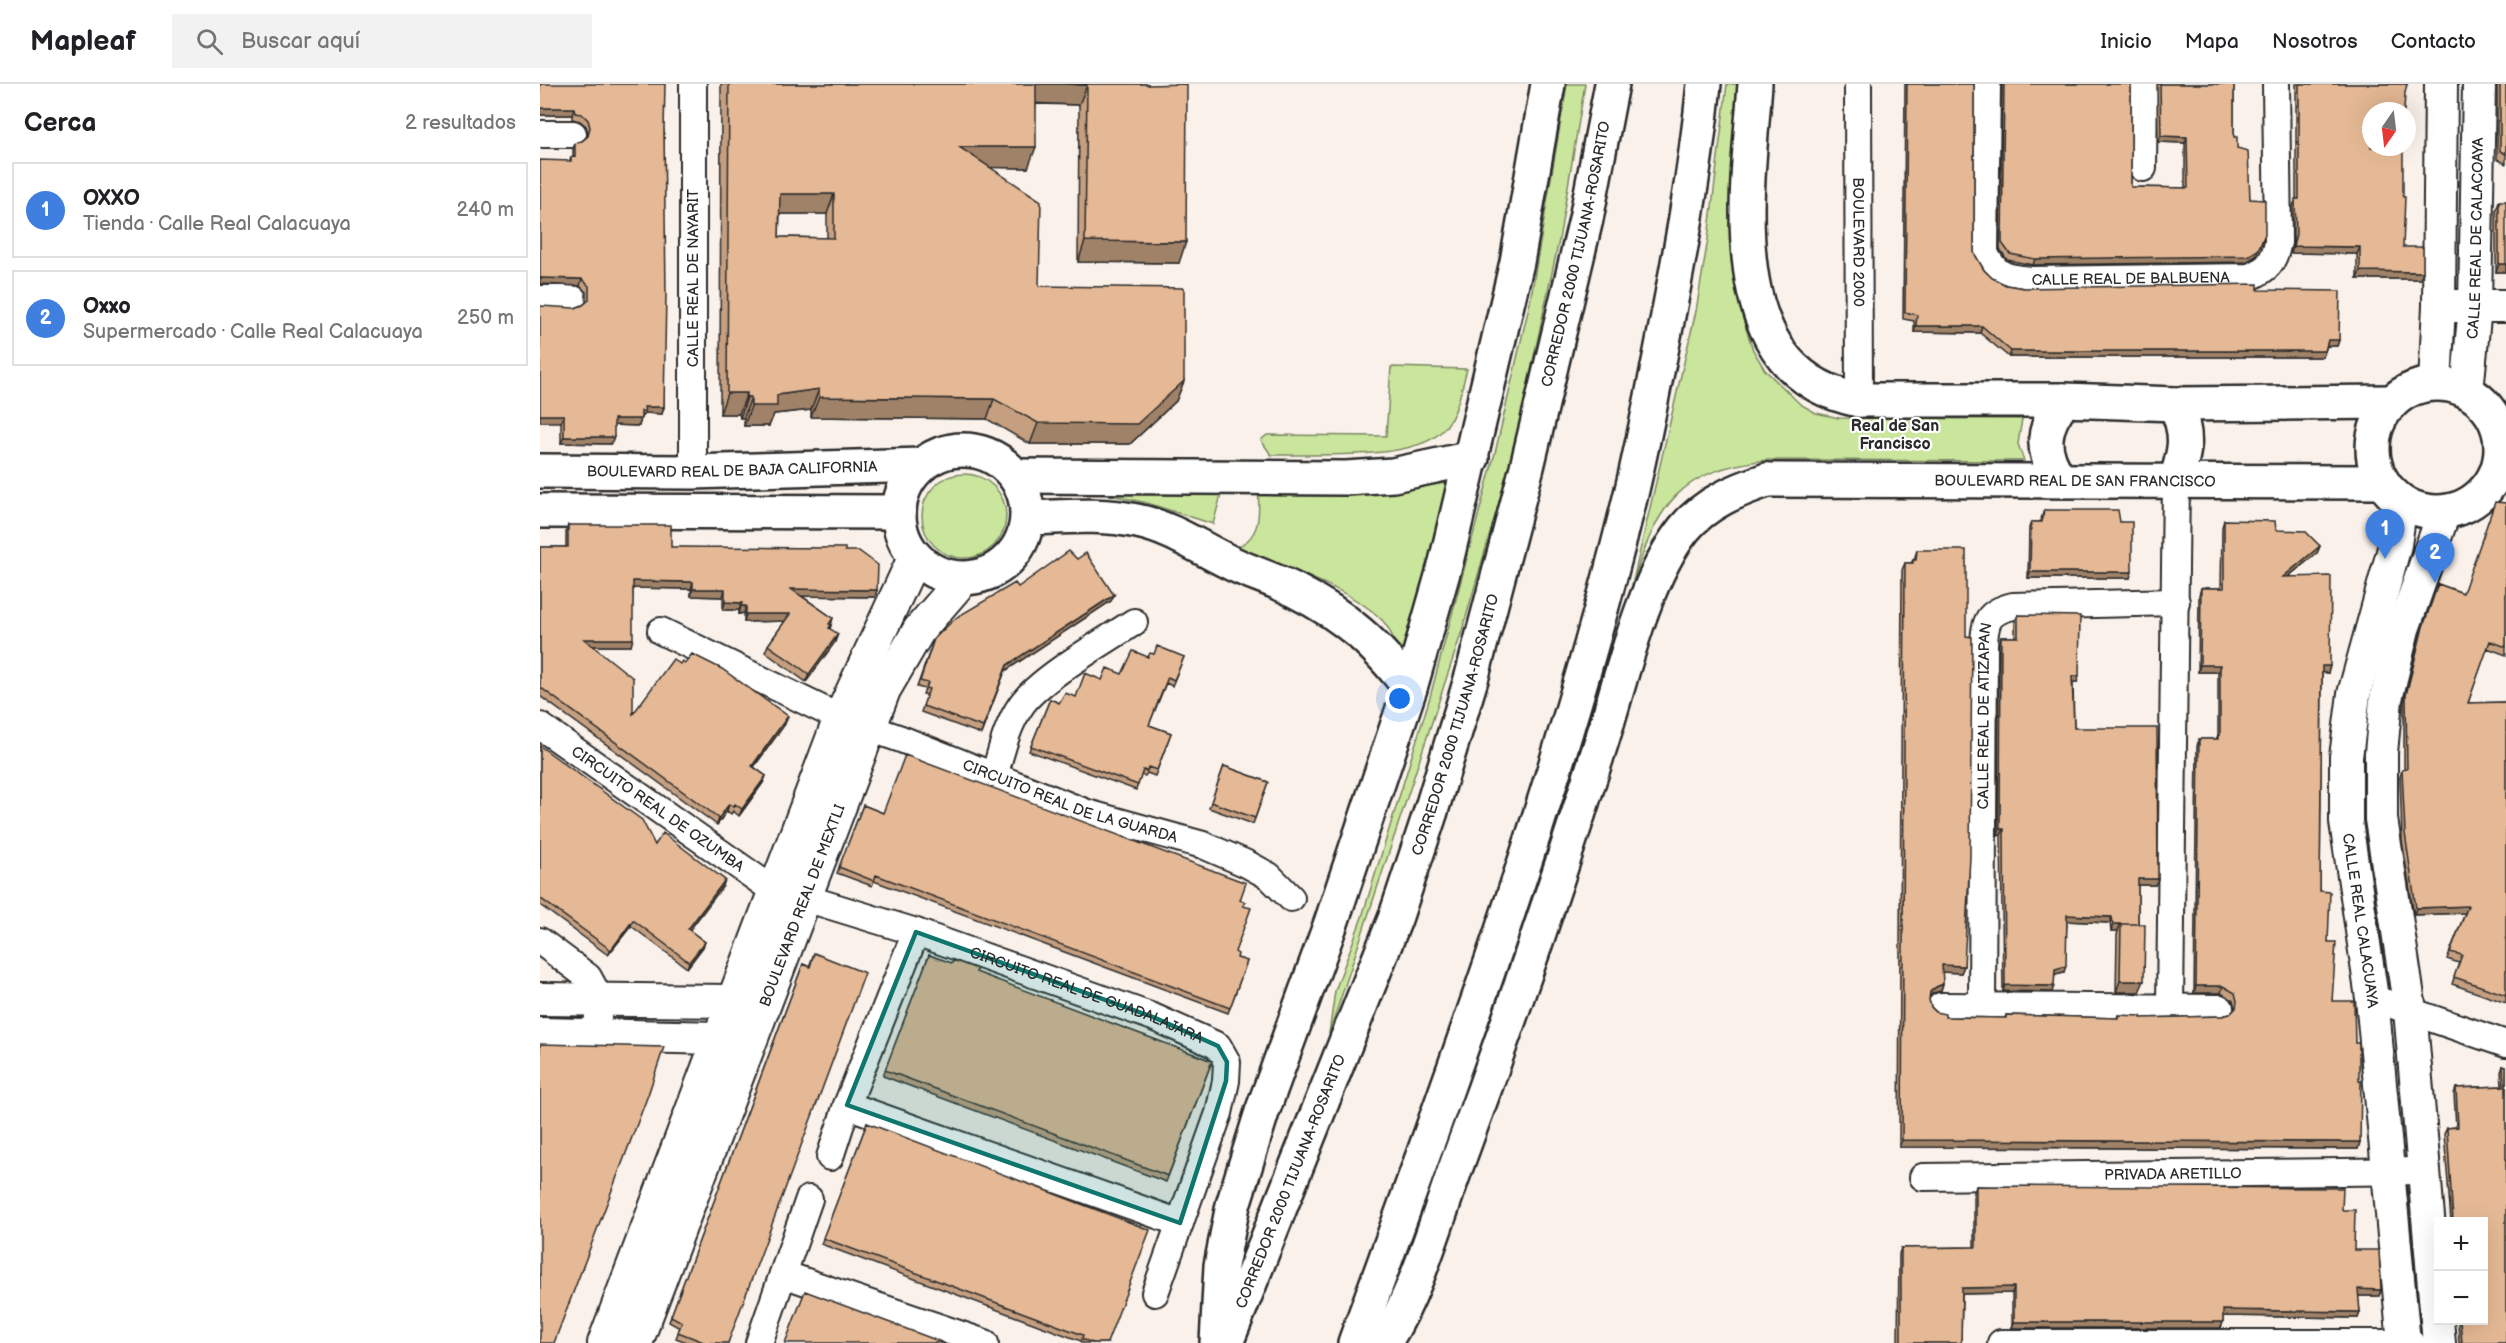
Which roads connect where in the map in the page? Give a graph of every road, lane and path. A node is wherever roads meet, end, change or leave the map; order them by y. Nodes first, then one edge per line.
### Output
1 (693, 84) edge
2 (1548, 84) edge
3 (1612, 84) edge
4 (1704, 84) edge
5 (1755, 84) edge
6 (1858, 84) edge
7 (1987, 84) edge
8 (2144, 84) edge
9 (2276, 84) edge
10 (2441, 84) edge
11 (2479, 84) edge
12 (540, 134) edge
13 (573, 134) dead end
14 (2143, 168) dead end
15 (540, 299) edge
16 (573, 299) dead end
17 (2439, 306) junction
18 (2475, 306) junction
19 (2506, 306) edge
20 (2435, 384) junction
21 (1859, 400) junction
22 (2064, 400) junction
23 (2392, 402) junction
24 (2175, 404) junction
25 (2488, 407) edge
26 (1472, 458) junction
27 (922, 465) junction
28 (540, 471) edge
29 (693, 472) junction
30 (1016, 476) junction
31 (2060, 480) junction
32 (2176, 480) junction
33 (2499, 485) edge
34 (2391, 492) junction
35 (540, 511) edge
36 (899, 512) junction
37 (2444, 512) junction
38 (1028, 518) junction
39 (915, 556) junction
40 (964, 578) junction
41 (2176, 602) junction
42 (1134, 622) dead end
43 (661, 631) dead end
44 (1410, 688) junction
45 (840, 718) junction
46 (540, 726) edge
47 (869, 728) junction
48 (994, 777) junction
49 (790, 895) junction
50 (1292, 898) dead end
51 (916, 932) junction
52 (540, 941) edge
53 (2372, 998) junction
54 (540, 999) edge
55 (600, 999) junction
56 (1941, 1006) dead end
57 (1982, 1006) junction
58 (746, 1007) junction
59 (2170, 1007) junction
60 (2220, 1008) dead end
61 (2410, 1010) junction
62 (540, 1034) edge
63 (596, 1034) junction
64 (733, 1044) junction
65 (2506, 1044) edge
66 (847, 1105) junction
67 (830, 1157) dead end
68 (2424, 1171) junction
69 (2389, 1172) junction
70 (1923, 1177) dead end
71 (809, 1198) dead end
72 (1180, 1223) junction
73 (656, 1245) junction
74 (783, 1274) junction
75 (1155, 1293) dead end
76 (2248, 1342) edge
77 (604, 1343) edge
78 (636, 1343) edge
79 (759, 1343) edge
80 (985, 1343) edge
81 (1217, 1343) edge
82 (1226, 1343) edge
83 (1355, 1343) edge
84 (1384, 1343) edge
85 (2001, 1343) edge
86 (2404, 1343) edge
87 (2411, 1343) edge
88 (2439, 1343) edge

1 - 29 street, CALLE REAL DE NAYARIT
2 - 26 main road
3 - 82 main road, CORREDOR 2000 TIJUANA-ROSARITO
4 - 83 main road
5 - 21 main road
6 - 21 street, BOULEVARD 2000
7 - 9 street, CALLE REAL DE BALBUENA
8 - 14 street
10 - 17 street
11 - 18 street, CALLE REAL DE CALACOAYA
12 - 13 street
15 - 16 street
17 - 18 street
17 - 20 street
18 - 19 street
18 - 25 street, CALLE REAL DE CALACOAYA
20 - 23 main road
20 - 25 main road
21 - 22 main road
22 - 24 main road
22 - 31 main road
23 - 24 main road
23 - 34 main road
24 - 32 main road
25 - 33 main road
26 - 30 main road
26 - 44 main road
27 - 29 main road, BOULEVARD REAL DE BAJA CALIFORNIA
27 - 30 main road
27 - 36 main road
28 - 29 main road, BOULEVARD REAL DE BAJA CALIFORNIA
30 - 38 main road
31 - 32 main road, BOULEVARD REAL DE SAN FRANCISCO
31 - 84 main road, BOULEVARD REAL DE SAN FRANCISCO
32 - 34 main road, BOULEVARD REAL DE SAN FRANCISCO
32 - 41 street
33 - 37 main road
34 - 37 main road
34 - 53 street, CALLE REAL CALACUAYA
35 - 36 main road
36 - 39 main road
37 - 61 street
38 - 40 main road
38 - 44 main road
39 - 40 main road
39 - 45 street, BOULEVARD REAL DE MEXTLI
40 - 47 street, BOULEVARD REAL DE MEXTLI
41 - 57 street, CALLE REAL DE ATIZAPAN
41 - 59 street
42 - 48 street
43 - 45 street, CIRCUITO REAL DE LA GUARDA
44 - 81 main road
45 - 47 street, CIRCUITO REAL DE LA GUARDA
45 - 49 street, BOULEVARD REAL DE MEXTLI
46 - 49 street, CIRCUITO REAL DE OZUMBA
47 - 48 street, CIRCUITO REAL DE LA GUARDA
47 - 49 street, BOULEVARD REAL DE MEXTLI
48 - 50 street, CIRCUITO REAL DE LA GUARDA
49 - 51 street, CIRCUITO REAL DE GUADALAJARA
49 - 58 street, BOULEVARD REAL DE MEXTLI
51 - 66 street
51 - 72 street, CIRCUITO REAL DE GUADALAJARA
52 - 55 street
53 - 61 street
53 - 69 street, CALLE REAL CALACUAYA
54 - 55 street
55 - 58 street
55 - 63 street
56 - 57 street
57 - 59 street
58 - 64 street, BOULEVARD REAL DE MEXTLI
59 - 60 street
61 - 65 street
61 - 68 street
62 - 63 street
63 - 64 street
64 - 73 street, BOULEVARD REAL DE MEXTLI
66 - 67 street
66 - 72 street
68 - 69 street, PRIVADA ARETILLO
68 - 88 street
69 - 70 street, PRIVADA ARETILLO
69 - 86 street, CALLE REAL CALACUAYA
71 - 74 street
72 - 75 street, CIRCUITO REAL DE GUADALAJARA
73 - 77 street, BOULEVARD REAL DE MEXTLI
73 - 78 street, BOULEVARD REAL DE MEXTLI
74 - 79 street
74 - 80 street
76 - 85 street
76 - 86 street
86 - 87 street

